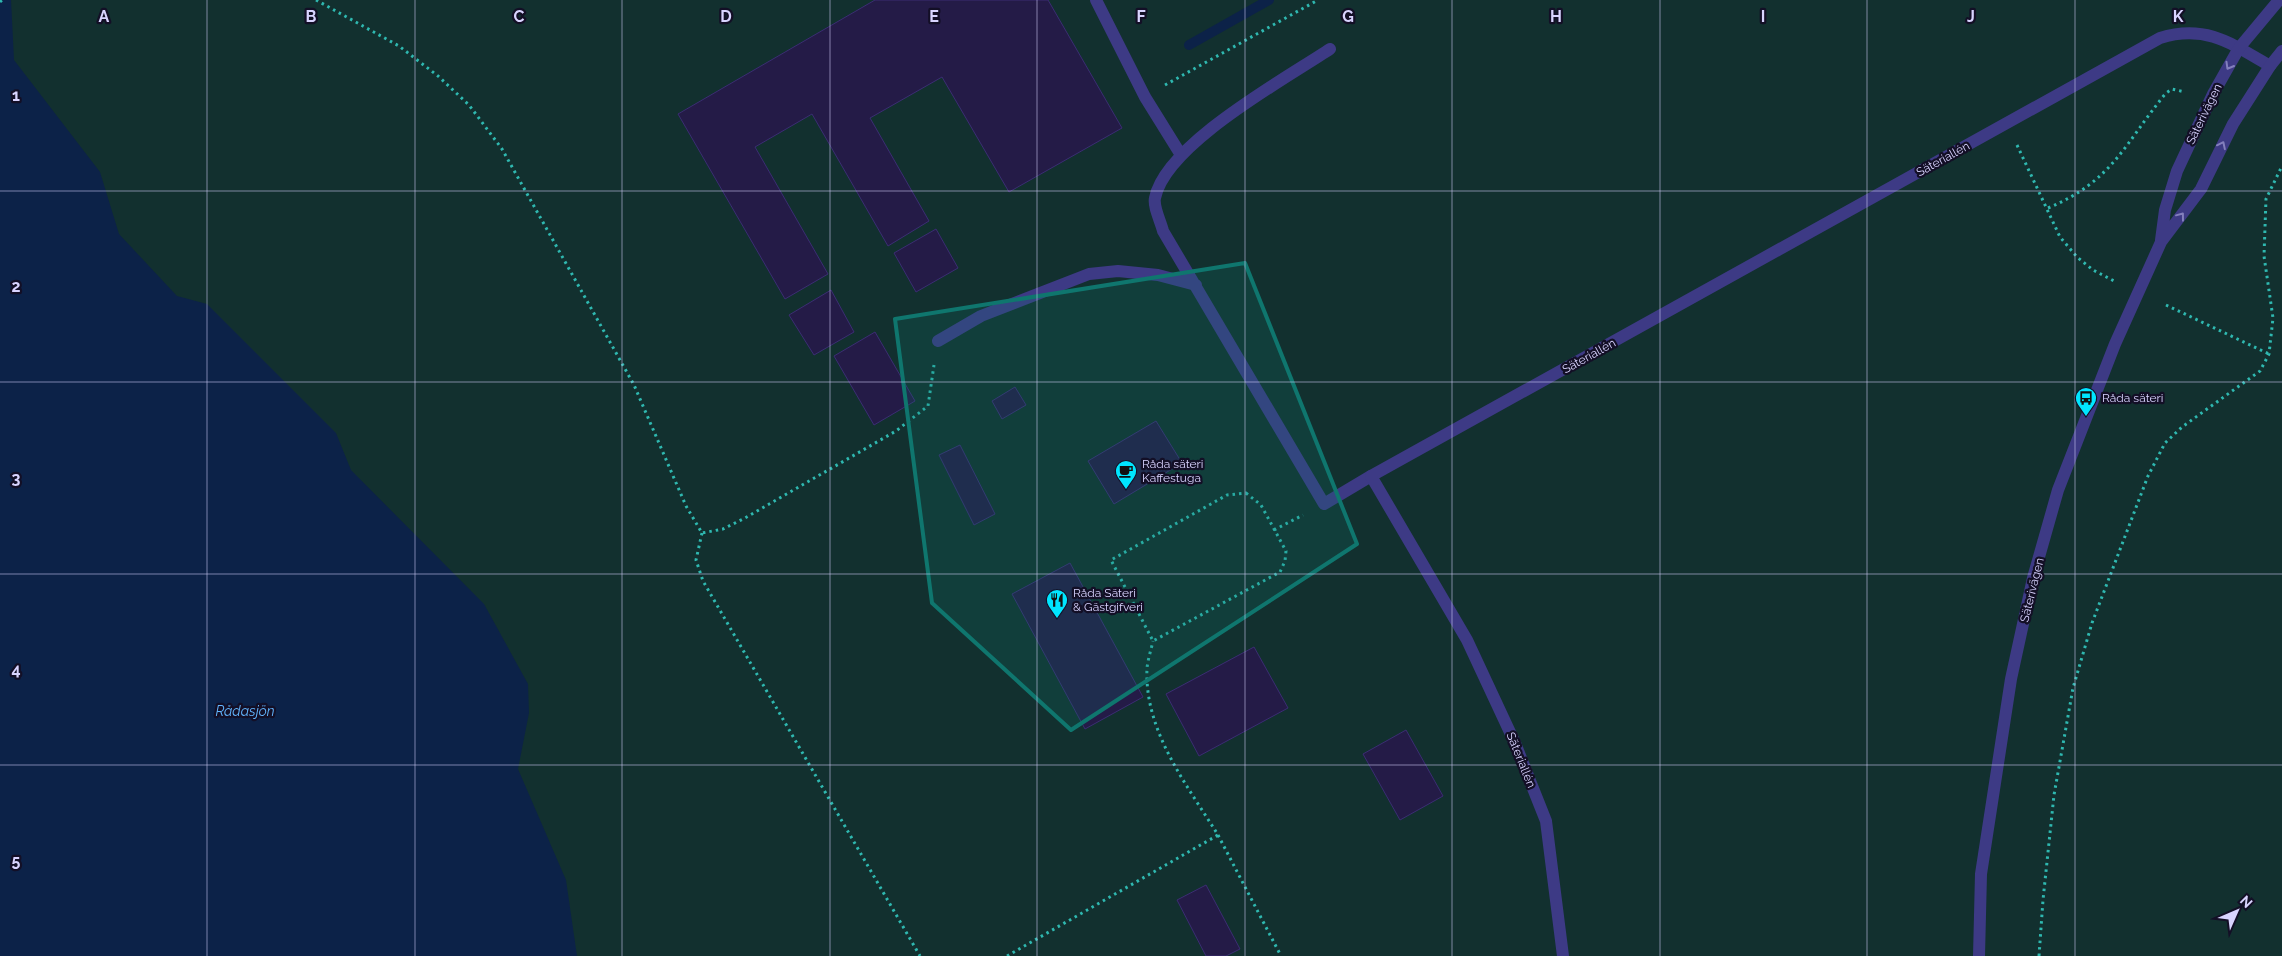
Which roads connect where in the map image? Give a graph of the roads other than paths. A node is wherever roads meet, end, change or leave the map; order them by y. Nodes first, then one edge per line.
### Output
1 (1096, 0) edge
2 (2279, 0) edge
3 (2239, 48) junction
4 (1330, 49) dead end
5 (2282, 51) edge
6 (2270, 66) junction
7 (1181, 155) junction
8 (2161, 242) junction
9 (1196, 285) junction
10 (938, 342) road end
11 (1371, 476) junction
12 (1562, 956) edge
13 (1979, 956) edge

1 - 7 street
2 - 3 street, Säterivägen
3 - 6 street, Säteriallén
3 -> 8 street, Säterivägen
3 - 11 street, Säteriallén
4 - 7 street
5 - 6 street, Säterivägen
8 -> 6 street, Säterivägen
7 - 9 street
8 - 13 street, Säterivägen
9 - 10 street
9 - 11 street
11 - 12 street, Säteriallén

